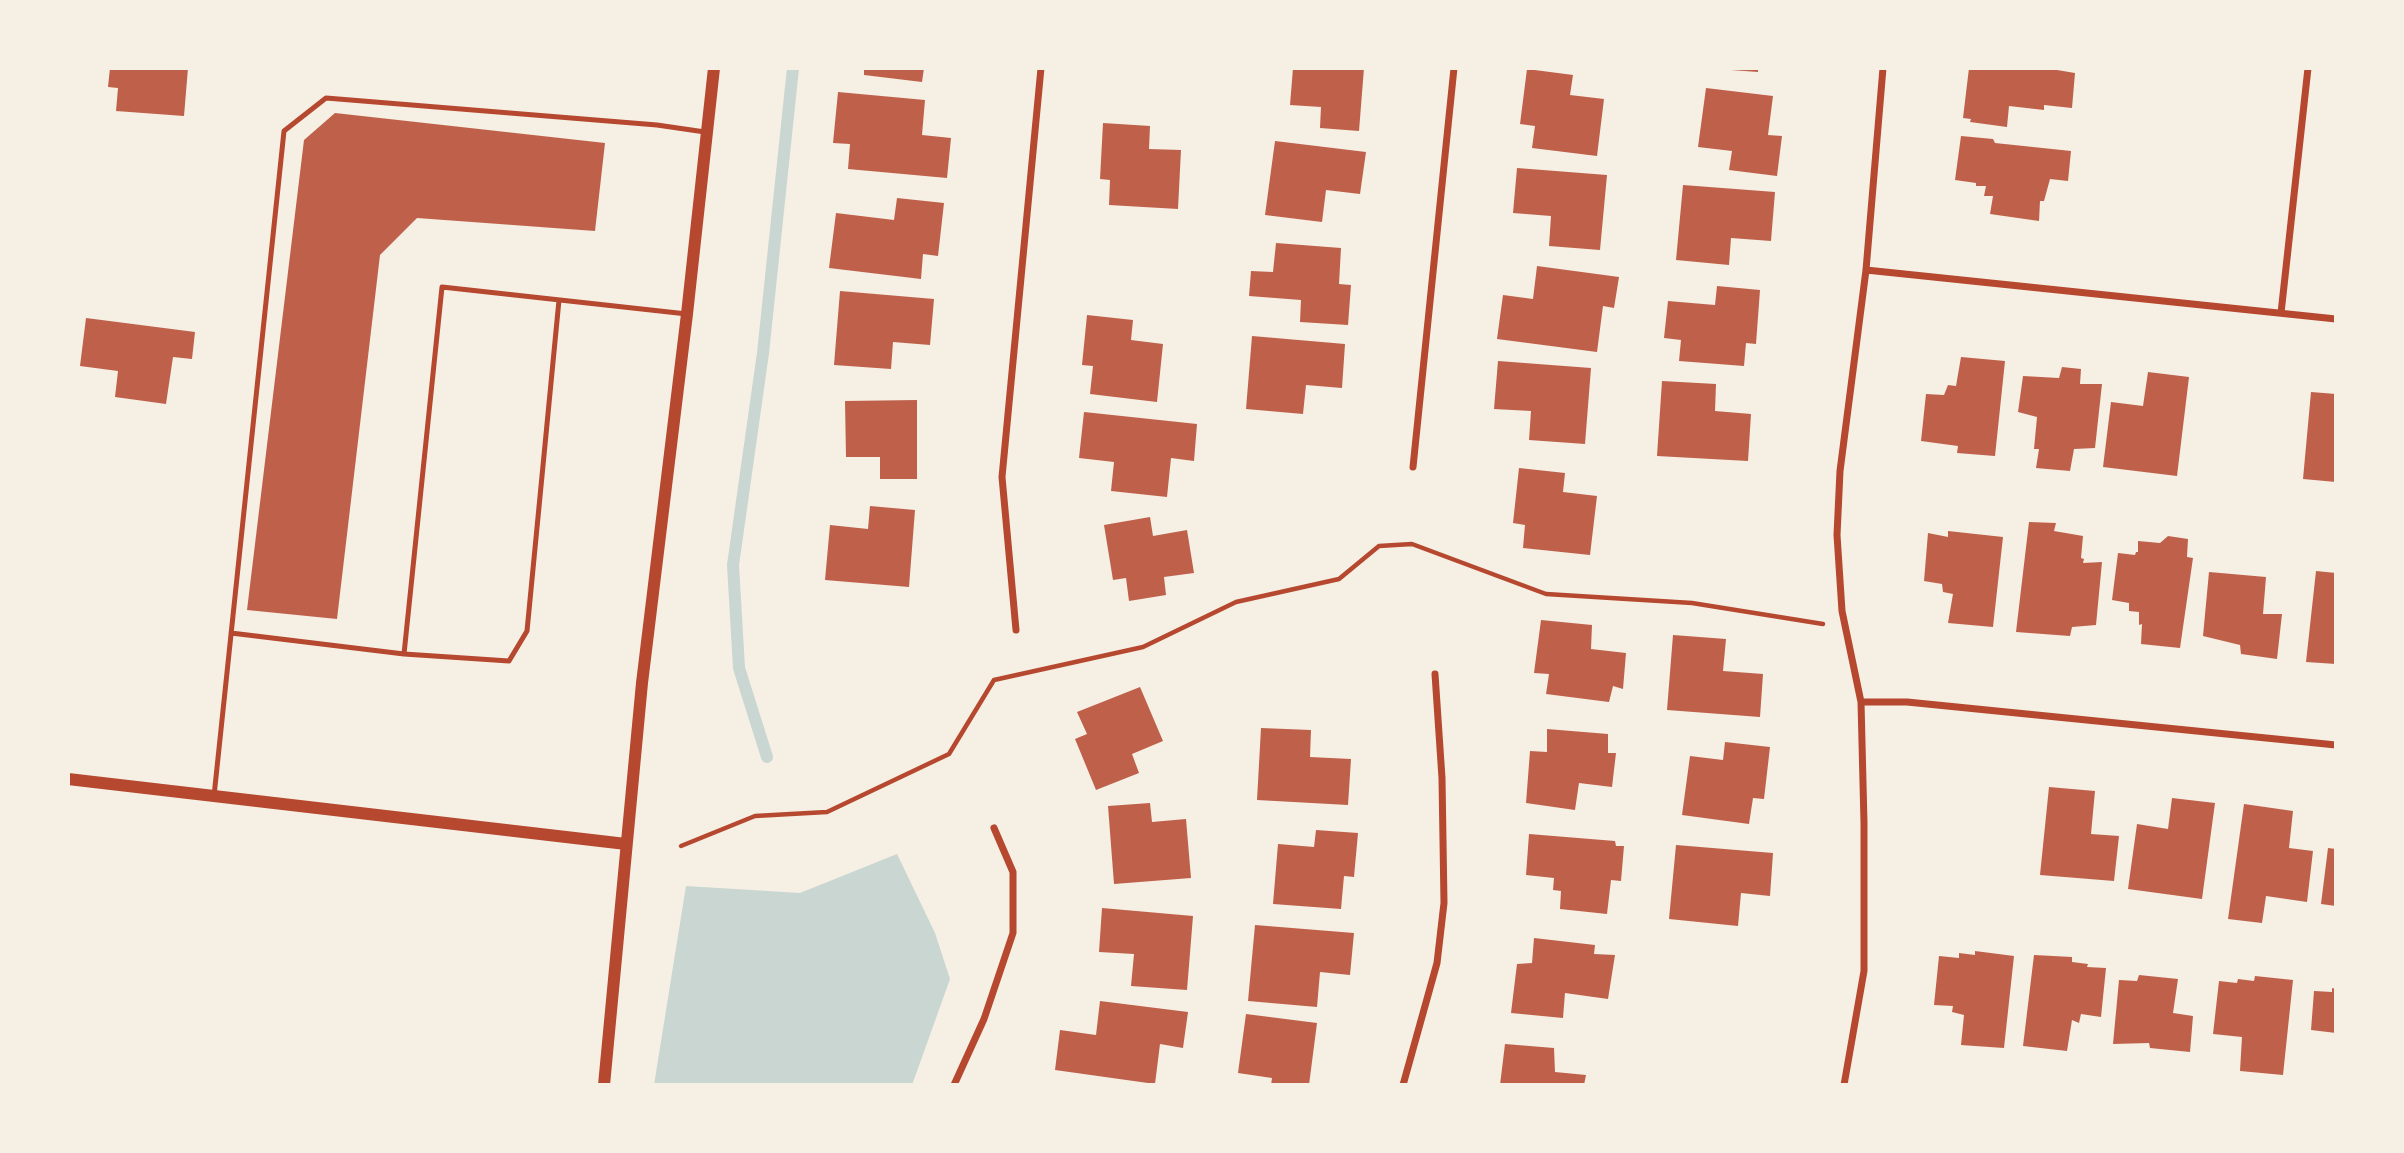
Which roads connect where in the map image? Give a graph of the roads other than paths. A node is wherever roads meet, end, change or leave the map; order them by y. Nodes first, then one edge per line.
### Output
1 (714, 68) edge
2 (1041, 68) edge
3 (1454, 68) edge
4 (1883, 68) edge
5 (2308, 68) edge
6 (707, 133) junction
7 (1866, 270) junction
8 (559, 300) junction
9 (2281, 313) junction
10 (687, 314) junction
11 (2336, 319) edge
12 (1413, 467) dead end
13 (1016, 629) dead end
14 (231, 633) junction
15 (404, 654) junction
16 (1435, 674) dead end
17 (1861, 702) junction
18 (2336, 745) edge
19 (68, 779) edge
20 (214, 796) junction
21 (994, 828) dead end
22 (626, 844) junction
23 (604, 1085) edge
24 (954, 1085) edge
25 (1403, 1085) edge
26 (1844, 1085) edge

1 - 6 street
2 - 13 street
3 - 12 street
4 - 7 street
5 - 9 street
6 - 10 street
6 - 14 lane
7 - 9 street
7 - 17 street
8 - 10 lane
8 - 15 lane
8 - 15 lane
9 - 11 street
10 - 22 street
14 - 15 lane
14 - 20 lane
16 - 25 street
17 - 18 street
17 - 26 street
19 - 20 street
20 - 22 street
21 - 24 street
22 - 23 street

